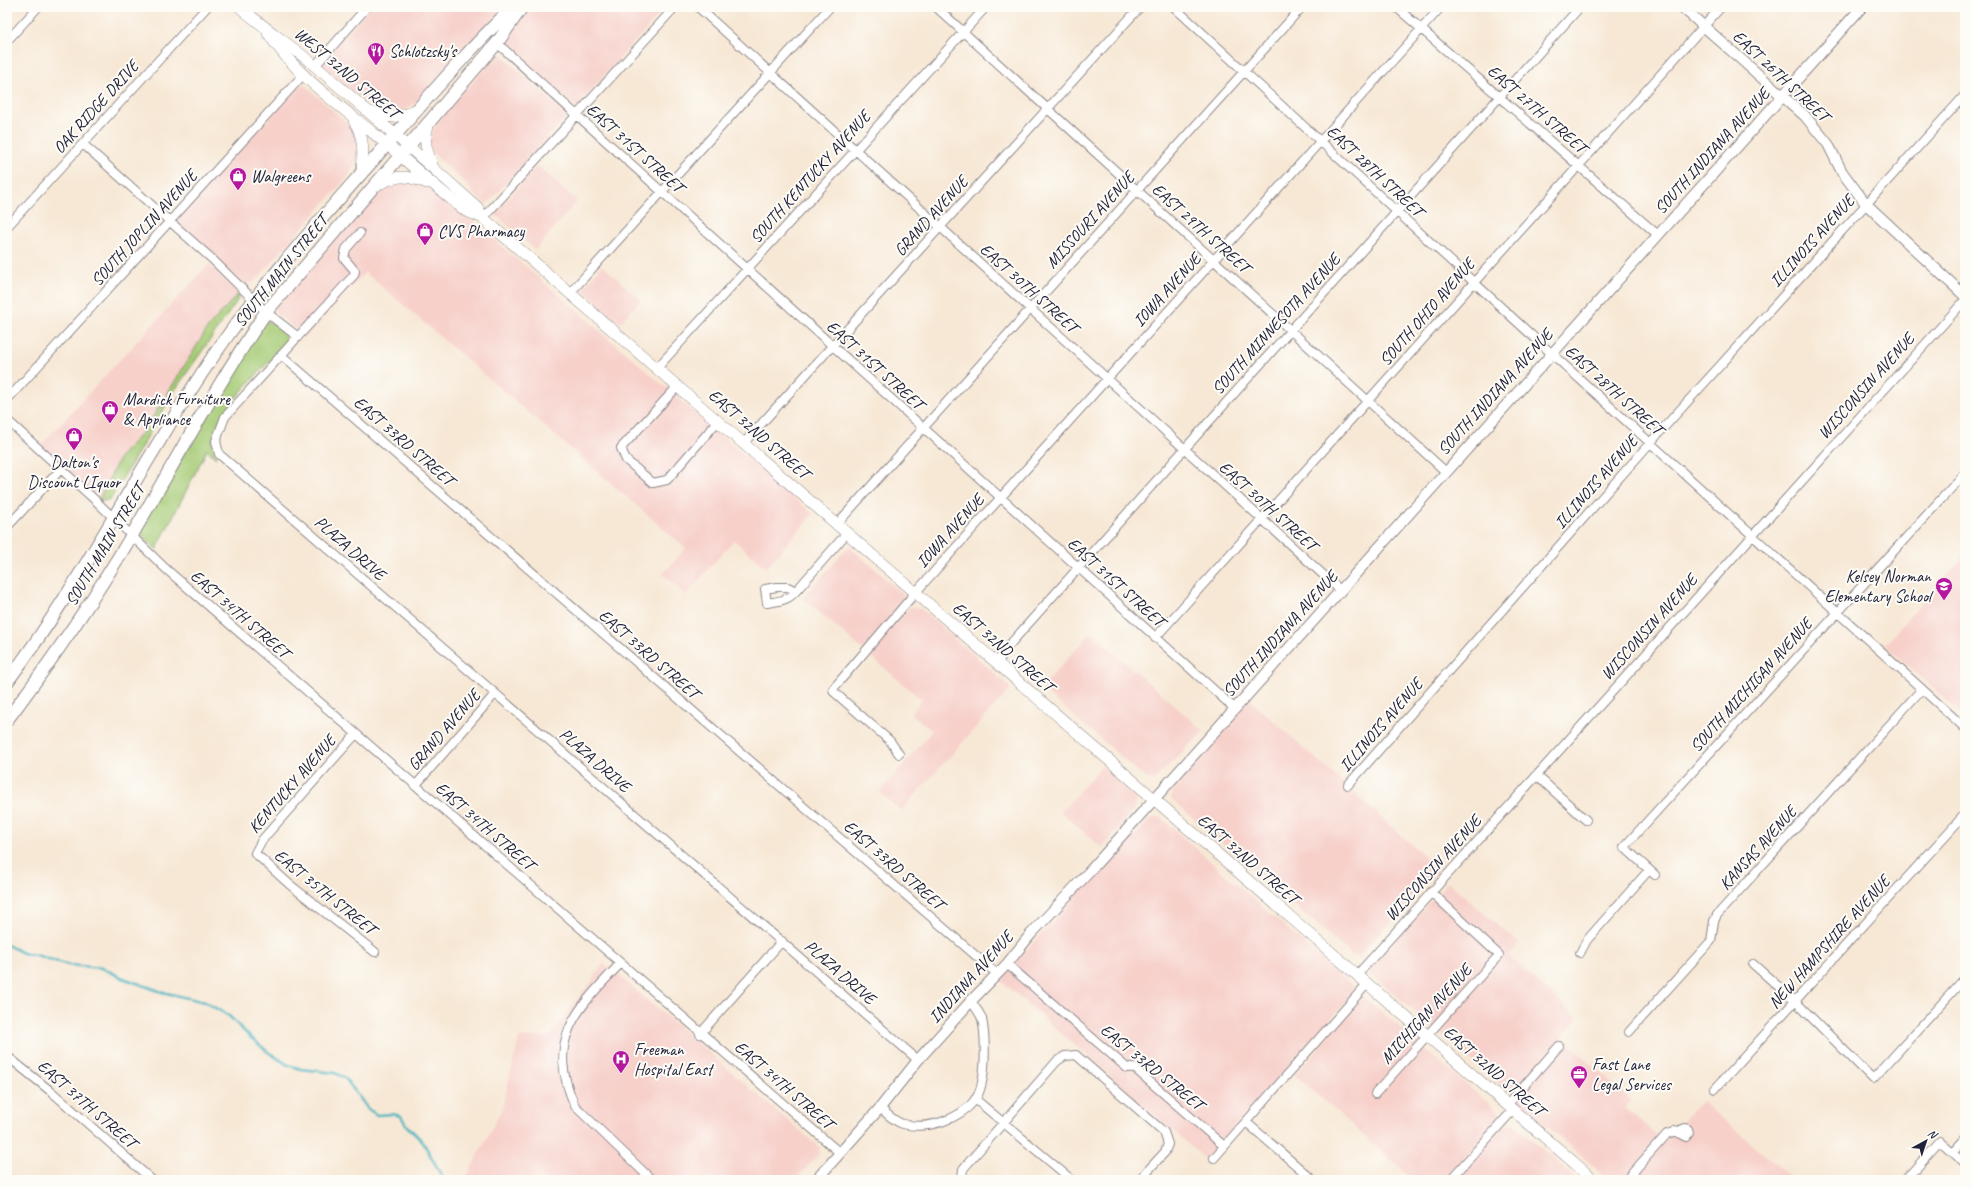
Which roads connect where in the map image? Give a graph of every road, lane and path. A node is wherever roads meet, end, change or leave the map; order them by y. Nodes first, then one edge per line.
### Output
1 (38, 7) edge
2 (207, 7) edge
3 (240, 7) edge
4 (367, 7) edge
5 (513, 7) edge
6 (522, 7) edge
7 (675, 7) edge
8 (698, 7) edge
9 (830, 7) edge
10 (936, 7) edge
11 (986, 7) edge
12 (1140, 7) edge
13 (1174, 7) edge
14 (1302, 7) edge
15 (1396, 7) edge
16 (1441, 7) edge
17 (1580, 7) edge
18 (1682, 7) edge
19 (1721, 7) edge
20 (1862, 7) edge
21 (1704, 26) junction
22 (1421, 29) junction
23 (266, 30) junction
24 (964, 32) junction
25 (7, 41) edge
26 (496, 43) junction
27 (315, 66) junction
28 (1244, 71) junction
29 (770, 73) junction
30 (303, 75) junction
31 (1965, 95) edge
32 (1500, 96) junction
33 (1783, 96) junction
34 (418, 109) junction
35 (1048, 109) junction
36 (366, 111) junction
37 (347, 112) junction
38 (576, 115) junction
39 (430, 120) junction
40 (395, 135) junction
41 (1320, 141) junction
42 (82, 144) junction
43 (387, 145) junction
44 (408, 146) junction
45 (854, 150) junction
46 (400, 156) junction
47 (1578, 165) junction
48 (433, 168) junction
49 (362, 173) junction
50 (435, 185) junction
51 (371, 190) junction
52 (1137, 190) junction
53 (661, 192) junction
54 (1866, 204) junction
55 (1397, 211) junction
56 (483, 218) junction
57 (170, 222) junction
58 (7, 227) edge
59 (940, 228) junction
60 (360, 233) dead end
61 (1658, 235) junction
62 (1214, 260) junction
63 (747, 270) junction
64 (1473, 282) junction
65 (570, 292) junction
66 (1965, 296) edge
67 (254, 300) junction
68 (1965, 300) edge
69 (1030, 309) junction
70 (266, 312) junction
71 (1291, 331) junction
72 (298, 337) junction
73 (833, 347) junction
74 (1551, 353) junction
75 (281, 355) junction
76 (657, 368) junction
77 (1107, 379) junction
78 (678, 386) junction
79 (7, 400) edge
80 (1368, 402) junction
81 (7, 420) edge
82 (718, 421) junction
83 (923, 428) junction
84 (1650, 443) junction
85 (743, 444) junction
86 (1184, 449) junction
87 (61, 469) junction
88 (1446, 472) junction
89 (1965, 473) edge
90 (1000, 498) junction
91 (113, 518) junction
92 (1262, 520) junction
93 (837, 524) junction
94 (7, 528) edge
95 (847, 534) junction
96 (1752, 535) junction
97 (132, 536) junction
98 (1078, 568) junction
99 (1340, 590) junction
100 (796, 591) dead end
101 (915, 593) junction
102 (1838, 613) junction
103 (1155, 638) junction
104 (998, 664) junction
105 (7, 682) edge
106 (1922, 689) junction
107 (495, 694) junction
108 (1234, 708) junction
109 (7, 720) edge
110 (1965, 728) edge
111 (356, 734) junction
112 (899, 754) dead end
113 (1536, 775) junction
114 (1348, 785) dead end
115 (415, 786) junction
116 (1154, 800) junction
117 (1965, 814) edge
118 (1586, 820) dead end
119 (256, 855) joint
120 (1432, 892) junction
121 (782, 941) junction
122 (375, 952) dead end
123 (1580, 953) dead end
124 (620, 964) junction
125 (1007, 964) junction
126 (1753, 964) dead end
127 (997, 974) junction
128 (1357, 975) junction
129 (1965, 978) edge
130 (1367, 984) junction
131 (971, 1001) junction
132 (1796, 1002) junction
133 (1629, 1032) dead end
134 (700, 1034) junction
135 (1427, 1036) junction
136 (1559, 1046) dead end
137 (7, 1056) edge
138 (918, 1060) junction
139 (1715, 1089) dead end
140 (1375, 1094) dead end
141 (975, 1100) junction
142 (1511, 1107) junction
143 (880, 1108) junction
144 (1003, 1122) junction
145 (1246, 1122) junction
146 (1674, 1131) dead end
147 (1965, 1139) edge
148 (1224, 1146) junction
149 (1953, 1152) junction
150 (840, 1153) junction
151 (1214, 1158) dead end
152 (1965, 1163) edge
153 (149, 1178) edge
154 (652, 1180) edge
155 (816, 1180) edge
156 (965, 1180) edge
157 (1072, 1180) edge
158 (1139, 1180) edge
159 (1312, 1180) edge
160 (1450, 1180) edge
161 (1594, 1180) edge
162 (1626, 1180) edge
163 (1905, 1180) edge

1 - 25 street
2 - 42 street, OAK RIDGE DRIVE
3 - 23 main road, WEST 32ND STREET
4 - 27 street
5 - 34 main road, SOUTH MAIN STREET
6 - 26 main road, SOUTH MAIN STREET
7 - 38 street
8 - 29 street, EAST 30TH STREET
9 - 29 street
10 - 24 street, EAST 29TH STREET
11 - 24 street, SOUTH KENTUCKY AVENUE
12 - 35 street, GRAND AVENUE
13 - 28 street, EAST 28TH STREET
14 - 28 street, MISSOURI AVENUE
15 - 22 street, EAST 27TH STREET
16 - 22 street, IOWA AVENUE
17 - 32 street, SOUTH MINNESOTA AVENUE
18 - 21 street, EAST 26TH STREET
19 - 21 street, SOUTH OHIO AVENUE
20 - 33 street, SOUTH INDIANA AVENUE
21 - 33 street, EAST 26TH STREET
21 - 47 street, SOUTH OHIO AVENUE
22 - 32 street, EAST 27TH STREET
22 - 41 street, IOWA AVENUE
23 - 27 main road, WEST 32ND STREET
23 - 30 main road
24 - 35 street, EAST 29TH STREET
24 - 45 street, SOUTH KENTUCKY AVENUE
26 - 38 street, EAST 31ST STREET
26 - 39 main road, SOUTH MAIN STREET
27 - 36 main road, WEST 32ND STREET
28 - 41 street, EAST 28TH STREET
28 - 52 street, MISSOURI AVENUE
29 - 45 street, EAST 30TH STREET
29 - 53 street
30 - 37 main road
30 - 57 street, SOUTH JOPLIN AVENUE
31 - 54 street, ILLINOIS AVENUE
32 - 47 street, EAST 27TH STREET
32 - 55 street, SOUTH MINNESOTA AVENUE
33 - 54 street, EAST 26TH STREET
33 - 61 street, SOUTH INDIANA AVENUE
34 - 36 main road
34 - 40 main road, SOUTH MAIN STREET
35 - 52 street, EAST 29TH STREET
35 - 59 street, GRAND AVENUE
36 - 40 main road, WEST 32ND STREET
37 - 43 main road
37 - 49 main road
38 - 53 street, EAST 31ST STREET
38 - 56 street
39 - 44 main road, SOUTH MAIN STREET
39 - 48 main road
40 - 43 main road, SOUTH MAIN STREET
40 - 44 main road, EAST 32ND STREET
41 - 55 street, EAST 28TH STREET
41 - 62 street, IOWA AVENUE
42 - 57 street
42 - 58 street, OAK RIDGE DRIVE
43 - 46 main road
43 - 49 main road, SOUTH MAIN STREET
44 - 46 main road, SOUTH MAIN STREET
44 - 48 main road, EAST 32ND STREET
45 - 59 street, EAST 30TH STREET
45 - 63 street, SOUTH KENTUCKY AVENUE
46 - 50 main road
46 - 51 main road, SOUTH MAIN STREET
47 - 61 street, EAST 27TH STREET
47 - 64 street, SOUTH OHIO AVENUE
48 - 56 main road, EAST 32ND STREET
49 - 67 main road, SOUTH MAIN STREET
50 - 51 main road
50 - 56 main road
51 - 70 main road, SOUTH MAIN STREET
52 - 62 street, EAST 29TH STREET
52 - 69 street, MISSOURI AVENUE
53 - 63 street, EAST 31ST STREET
53 - 65 street
54 - 66 street, EAST 26TH STREET
54 - 84 street, ILLINOIS AVENUE
55 - 64 street, EAST 28TH STREET
55 - 71 street, SOUTH MINNESOTA AVENUE
56 - 65 main road, EAST 32ND STREET
57 - 67 street
57 - 79 street, SOUTH JOPLIN AVENUE
59 - 69 street, EAST 30TH STREET
59 - 73 street, GRAND AVENUE
60 - 72 street, PLAZA DRIVE
61 - 74 street, SOUTH INDIANA AVENUE
62 - 71 street, EAST 29TH STREET
62 - 77 street, IOWA AVENUE
63 - 73 street, EAST 31ST STREET
63 - 76 street, SOUTH KENTUCKY AVENUE
64 - 74 street, EAST 28TH STREET
64 - 80 street, SOUTH OHIO AVENUE
65 - 76 main road, EAST 32ND STREET
67 - 70 street
67 - 91 main road, SOUTH MAIN STREET
68 - 96 street, WISCONSIN AVENUE
69 - 77 street, EAST 30TH STREET
69 - 83 street, MISSOURI AVENUE
70 - 72 street
70 - 97 main road, SOUTH MAIN STREET
71 - 80 street, EAST 29TH STREET
71 - 86 street, SOUTH MINNESOTA AVENUE
72 - 75 street, PLAZA DRIVE
73 - 83 street, EAST 31ST STREET
73 - 85 street, GRAND AVENUE
74 - 84 street, EAST 28TH STREET
74 - 88 street, SOUTH INDIANA AVENUE
75 - 107 street, PLAZA DRIVE
75 - 127 street, EAST 33RD STREET
76 - 78 main road, EAST 32ND STREET
77 - 86 street, EAST 30TH STREET
77 - 90 street, IOWA AVENUE
78 - 82 main road, EAST 32ND STREET
78 - 82 street
80 - 88 street, EAST 29TH STREET
80 - 92 street, SOUTH OHIO AVENUE
81 - 87 street, EAST 34TH STREET
82 - 85 main road, EAST 32ND STREET
83 - 90 street, EAST 31ST STREET
83 - 93 street, MISSOURI AVENUE
84 - 96 street, EAST 28TH STREET
84 - 114 street, ILLINOIS AVENUE
85 - 93 main road, EAST 32ND STREET
86 - 92 street, EAST 30TH STREET
86 - 98 street, SOUTH MINNESOTA AVENUE
87 - 91 street, EAST 34TH STREET
87 - 94 street
88 - 99 street, SOUTH INDIANA AVENUE
89 - 102 street, SOUTH MICHIGAN AVENUE
90 - 98 street, EAST 31ST STREET
90 - 101 street, IOWA AVENUE
91 - 97 street, EAST 34TH STREET
91 - 105 main road, SOUTH MAIN STREET
92 - 99 street, EAST 30TH STREET
92 - 103 street, SOUTH OHIO AVENUE
93 - 95 main road, EAST 32ND STREET
95 - 100 street
95 - 101 main road, EAST 32ND STREET
96 - 102 street, EAST 28TH STREET
96 - 113 street, WISCONSIN AVENUE
97 - 109 main road, SOUTH MAIN STREET
97 - 111 street, EAST 34TH STREET
98 - 103 street, EAST 31ST STREET
98 - 104 street, SOUTH MINNESOTA AVENUE
99 - 108 street, SOUTH INDIANA AVENUE
101 - 104 main road, EAST 32ND STREET
101 - 112 street, IOWA AVENUE
102 - 106 street, EAST 28TH STREET
102 - 123 street, SOUTH MICHIGAN AVENUE
103 - 108 street, EAST 31ST STREET
104 - 116 main road, EAST 32ND STREET
106 - 110 street, EAST 28TH STREET
106 - 133 street, KANSAS AVENUE
107 - 115 street, GRAND AVENUE
107 - 121 street, PLAZA DRIVE
108 - 116 street, SOUTH INDIANA AVENUE
111 - 115 street, EAST 34TH STREET
111 - 119 street, KENTUCKY AVENUE
113 - 118 street
113 - 120 street, WISCONSIN AVENUE
115 - 124 street, EAST 34TH STREET
116 - 125 street, INDIANA AVENUE
116 - 128 main road, EAST 32ND STREET
117 - 132 street, NEW HAMPSHIRE AVENUE
119 - 122 street, EAST 35TH STREET
120 - 128 street, WISCONSIN AVENUE
120 - 135 street, MICHIGAN AVENUE
121 - 134 street
121 - 138 street, PLAZA DRIVE
124 - 134 street, EAST 34TH STREET
124 - 154 street
125 - 127 street, INDIANA AVENUE
125 - 148 street, EAST 33RD STREET
126 - 132 street
127 - 131 street, INDIANA AVENUE
128 - 130 main road, EAST 32ND STREET
129 - 132 street
130 - 135 main road, EAST 32ND STREET
130 - 145 street
131 - 138 street, INDIANA AVENUE
131 - 141 street
132 - 139 street, NEW HAMPSHIRE AVENUE
134 - 150 street, EAST 34TH STREET
135 - 140 street, MICHIGAN AVENUE
135 - 142 main road, EAST 32ND STREET
136 - 142 street
137 - 153 street, EAST 37TH STREET
138 - 143 street, INDIANA AVENUE
141 - 143 street
141 - 144 street
142 - 160 street
142 - 161 main road, EAST 32ND STREET
143 - 150 street, INDIANA AVENUE
144 - 156 street
144 - 157 street
144 - 158 street
145 - 148 street
145 - 159 street
146 - 162 street
147 - 149 street
148 - 151 street
149 - 152 street
149 - 163 street
150 - 155 street, INDIANA AVENUE

